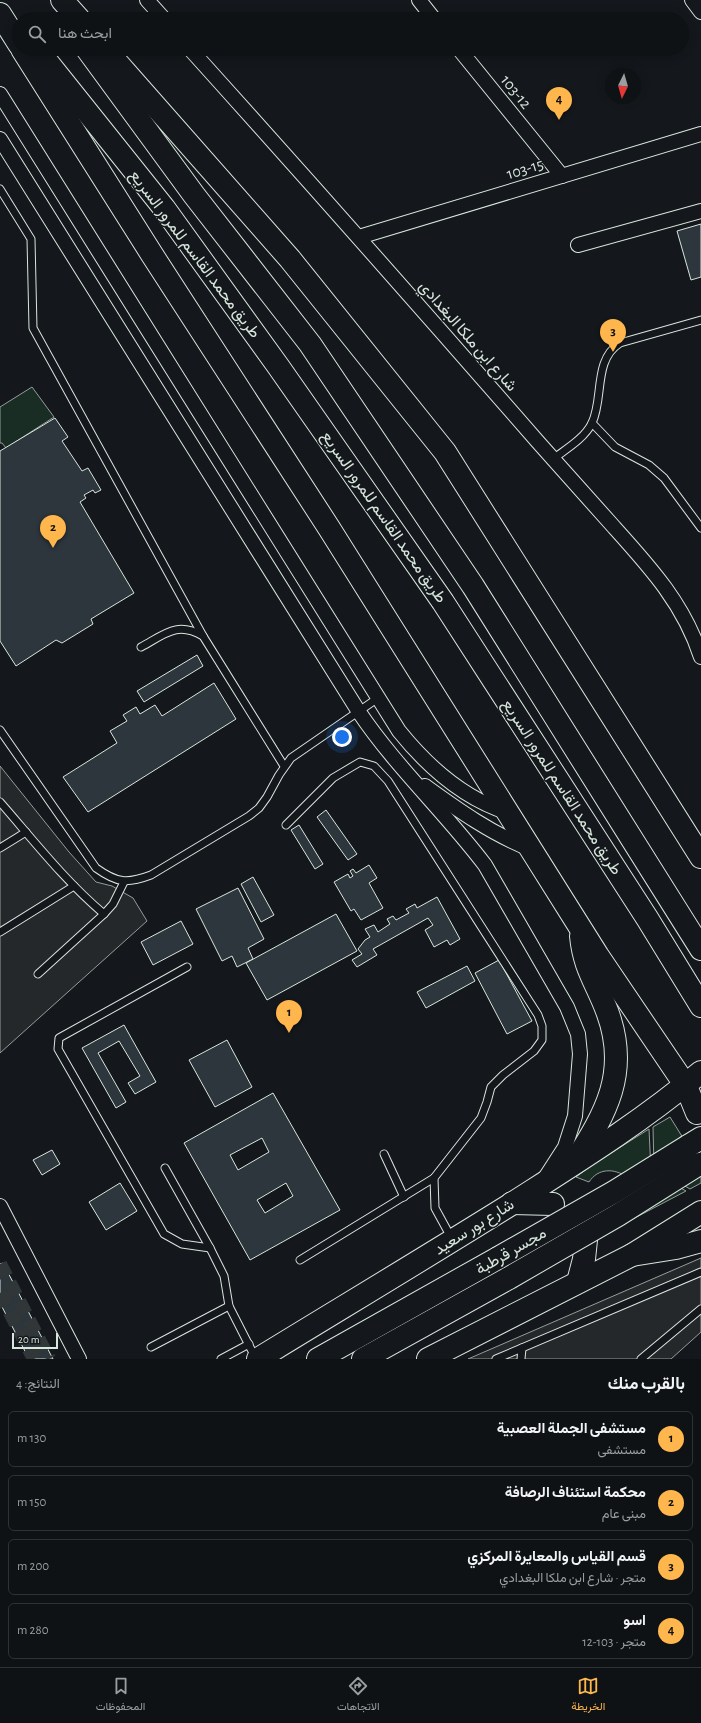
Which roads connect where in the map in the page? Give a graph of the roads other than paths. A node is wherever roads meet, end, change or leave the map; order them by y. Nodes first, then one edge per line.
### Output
1 (51, 0) edge
2 (62, 0) edge
3 (147, 0) edge
4 (419, 0) edge
5 (692, 0) edge
6 (0, 3) edge
7 (60, 12) edge
8 (73, 12) edge
9 (158, 12) edge
10 (428, 12) edge
11 (701, 12) edge
12 (0, 14) edge
13 (12, 18) edge
14 (12, 33) edge
15 (26, 56) edge
16 (43, 56) edge
17 (92, 56) edge
18 (111, 56) edge
19 (196, 56) edge
20 (465, 56) edge
21 (0, 94) edge
22 (701, 134) edge
23 (0, 139) edge
24 (562, 176) junction
25 (0, 189) edge
26 (701, 211) edge
27 (359, 237) junction
28 (578, 245) dead end
29 (701, 320) edge
30 (592, 424) junction
31 (553, 459) junction
32 (701, 528) edge
33 (204, 636) junction
34 (141, 647) dead end
35 (701, 657) edge
36 (378, 698) junction
37 (359, 712) junction
38 (0, 730) edge
39 (284, 766) junction
40 (402, 769) junction
41 (0, 802) edge
42 (509, 813) junction
43 (286, 825) dead end
44 (26, 832) junction
45 (0, 848) edge
46 (532, 850) junction
47 (701, 857) edge
48 (124, 882) junction
49 (74, 886) junction
50 (104, 914) junction
51 (580, 927) junction
52 (0, 932) edge
53 (701, 949) edge
54 (187, 967) dead end
55 (38, 974) dead end
56 (701, 1006) edge
57 (693, 1079) edge
58 (697, 1113) dead end
59 (701, 1138) edge
60 (384, 1154) dead end
61 (574, 1163) junction
62 (701, 1163) edge
63 (165, 1168) dead end
64 (434, 1178) junction
65 (540, 1186) junction
66 (404, 1197) junction
67 (512, 1203) junction
68 (552, 1204) dead end
69 (0, 1206) edge
70 (701, 1212) edge
71 (453, 1240) junction
72 (586, 1240) dead end
73 (701, 1241) edge
74 (210, 1248) junction
75 (632, 1255) junction
76 (300, 1260) dead end
77 (701, 1272) edge
78 (578, 1282) junction
79 (229, 1306) junction
80 (701, 1309) edge
81 (151, 1347) dead end
82 (522, 1348) junction
83 (254, 1354) edge
84 (79, 1359) edge
85 (221, 1359) edge
86 (318, 1359) edge
87 (362, 1359) edge
88 (428, 1359) edge
89 (496, 1359) edge
90 (521, 1359) edge
91 (641, 1359) edge

1 - 7 main road
2 - 8 main road
3 - 9 street
4 - 10 street
5 - 11 street
6 - 13 main road
12 - 14 main road
15 - 42 main road
16 - 56 main road, طريق محمد القاسم للمرور السريع
17 - 53 main road, طريق محمد القاسم للمرور السريع
18 - 47 main road
19 - 27 street, شارع ابن ملكا البغدادي
20 - 24 street, 103-12
21 - 36 street
22 - 24 street, 103-15
23 - 37 street
24 - 27 street, 103-15
25 - 33 lane
26 - 28 street
27 - 31 street, شارع ابن ملكا البغدادي
29 - 30 lane
30 - 31 lane
30 - 32 lane
31 - 35 street, شارع ابن ملكا البغدادي
33 - 34 lane
33 - 39 lane
36 - 37 lane
36 - 42 street
37 - 39 lane
37 - 40 street
38 - 48 lane
39 - 48 lane
40 - 46 street
40 - 65 street
41 - 44 lane
42 - 46 main road
43 - 64 lane
44 - 45 lane
44 - 49 lane
46 - 51 main road
48 - 50 lane
49 - 50 lane
49 - 52 lane
50 - 55 lane
51 - 57 main road
51 - 61 main road
54 - 74 lane
57 - 58 main road
57 - 61 main road, شارع بور سعيد
59 - 86 main road, مجسر قرطبة, bridge
60 - 66 lane
61 - 65 main road, شارع بور سعيد
62 - 87 main road, مجسر قرطبة, bridge
63 - 74 lane
64 - 66 lane
64 - 71 lane
65 - 67 main road, شارع بور سعيد
66 - 76 lane
67 - 68 main road
67 - 71 main road, شارع بور سعيد
69 - 84 street
70 - 75 main road
71 - 83 main road, شارع بور سعيد
72 - 78 main road
73 - 75 main road
74 - 79 lane
75 - 78 main road
77 - 82 lane
78 - 88 main road
79 - 81 lane
79 - 83 lane
80 - 91 lane
82 - 89 lane
82 - 90 lane
83 - 85 lane

